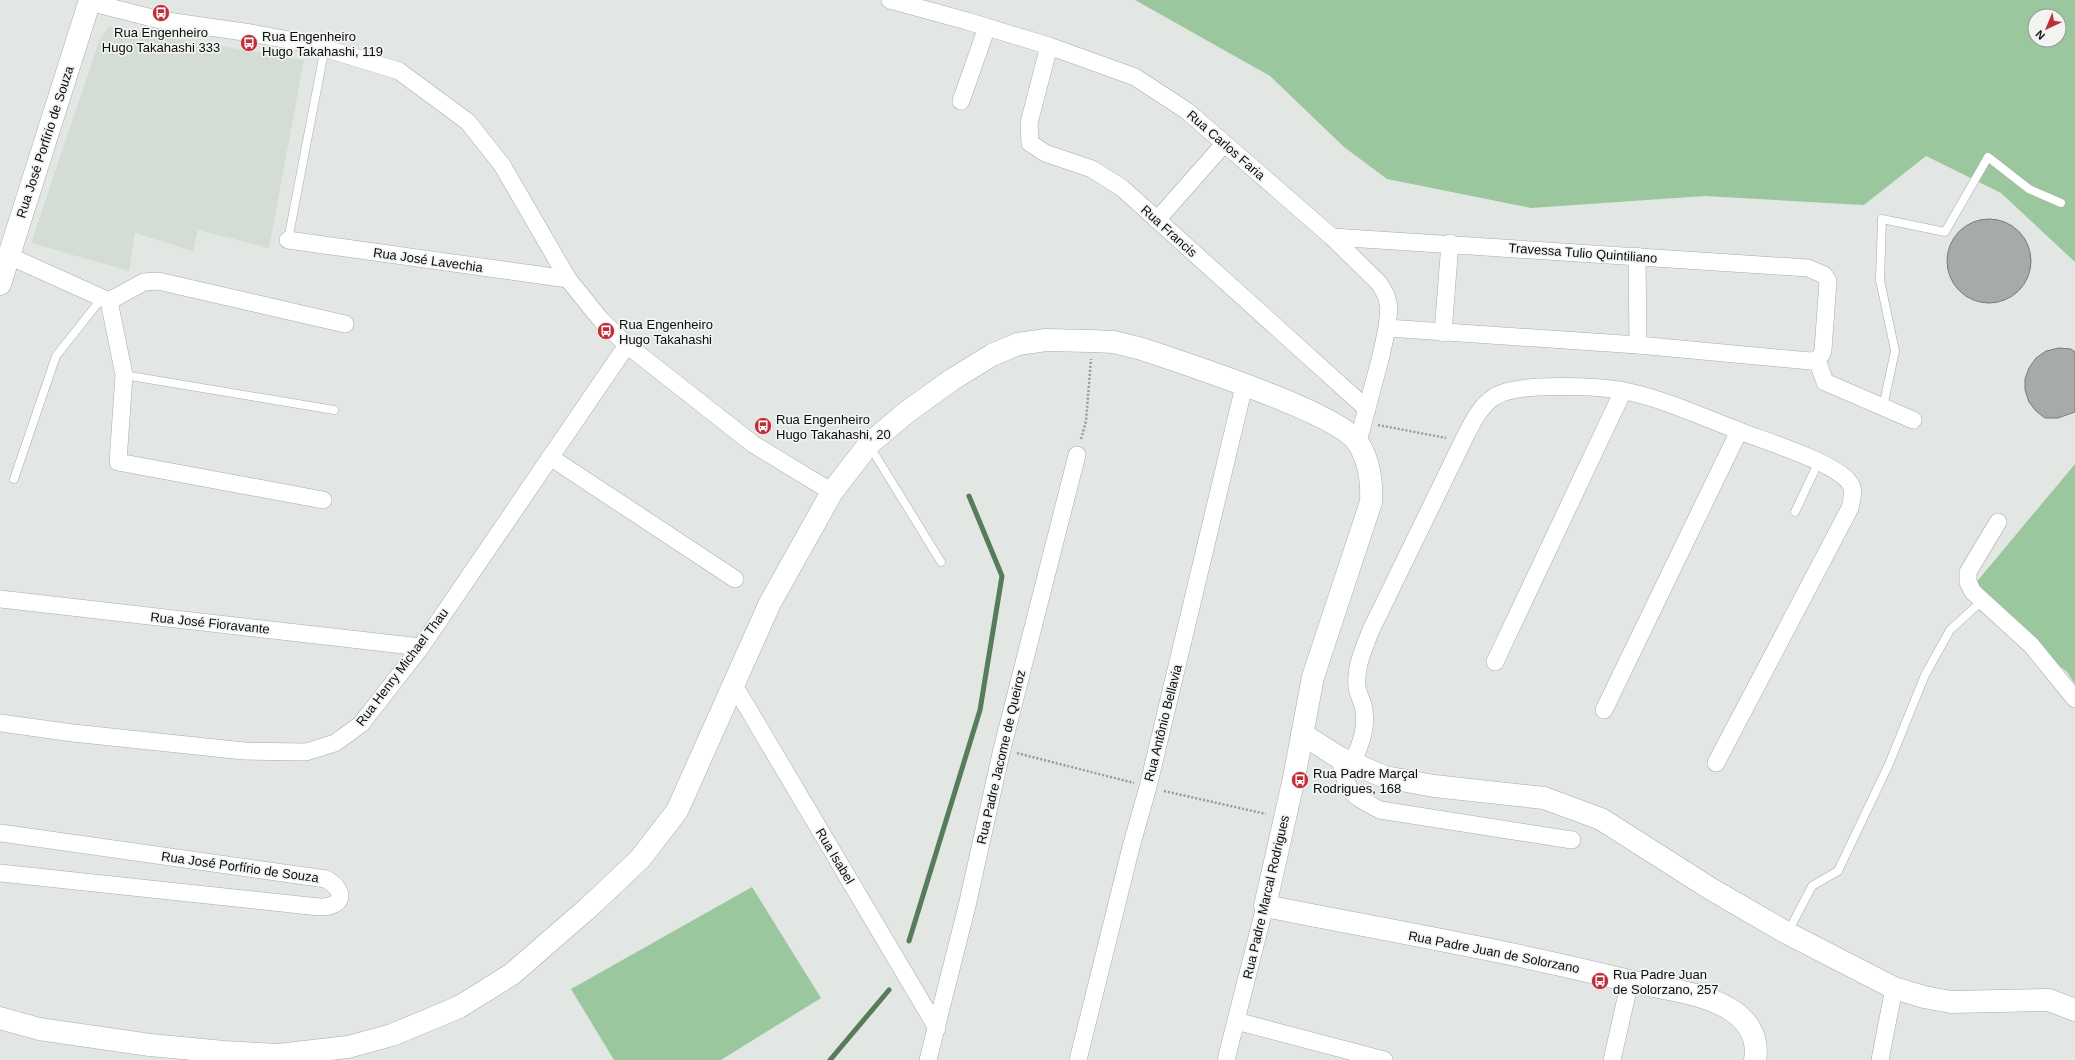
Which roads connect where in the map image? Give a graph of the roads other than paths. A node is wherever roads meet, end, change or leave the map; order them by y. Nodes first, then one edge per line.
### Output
1 (890, 0) edge
2 (87, 1) edge
3 (987, 27) junction
4 (1049, 46) junction
5 (325, 47) junction
6 (960, 101) dead end
7 (1224, 144) junction
8 (2061, 204) dead end
9 (1157, 220) junction
10 (1332, 237) junction
11 (288, 240) joint
12 (1450, 243) junction
13 (9, 256) junction
14 (1637, 256) junction
15 (568, 279) junction
16 (0, 284) edge
17 (105, 300) junction
18 (345, 324) dead end
19 (1387, 328) junction
20 (1443, 333) junction
21 (627, 345) junction
22 (1638, 345) junction
23 (1820, 355) junction
24 (124, 375) junction
25 (1244, 386) junction
26 (1623, 391) junction
27 (1883, 407) junction
28 (334, 410) dead end
29 (1913, 420) dead end
30 (1363, 424) junction
31 (1739, 431) junction
32 (869, 444) junction
33 (1077, 455) road end
34 (550, 457) junction
35 (1818, 463) junction
36 (14, 479) dead end
37 (832, 492) junction
38 (323, 500) dead end
39 (1795, 512) dead end
40 (1998, 522) dead end
41 (941, 562) dead end
42 (735, 579) dead end
43 (0, 599) edge
44 (1983, 600) junction
45 (421, 647) junction
46 (1495, 662) dead end
47 (734, 685) junction
48 (2075, 699) edge
49 (1604, 710) dead end
50 (0, 723) edge
51 (1302, 734) junction
52 (1346, 761) junction
53 (1716, 763) dead end
54 (0, 833) edge
55 (1572, 840) dead end
56 (0, 873) edge
57 (1265, 906) junction
58 (1787, 933) junction
59 (1630, 981) junction
60 (1894, 988) junction
61 (2075, 1010) edge
62 (0, 1018) edge
63 (1236, 1021) junction
64 (937, 1028) junction
65 (928, 1060) edge
66 (1078, 1060) edge
67 (1226, 1060) edge
68 (1384, 1060) edge
69 (1612, 1060) edge
70 (1755, 1060) edge
71 (1880, 1060) edge

1 - 3 street, Rua Carlos Faria
2 - 5 street
2 - 13 main road, Rua José Porfírio de Souza
3 - 4 street, Rua Carlos Faria
3 - 6 street
4 - 7 street, Rua Carlos Faria
4 - 9 street, Rua Francis
5 - 11 lane
5 - 15 street
7 - 9 street
7 - 10 street, Rua Carlos Faria
8 - 27 lane
9 - 30 street, Rua Francis
10 - 12 street, Travessa Tulio Quintiliano
10 - 19 street, Rua Carlos Faria
11 - 15 street, Rua José Lavechia
12 - 14 street, Travessa Tulio Quintiliano
12 - 20 street
13 - 16 main road, Rua José Porfírio de Souza
13 - 17 street
14 - 22 street
14 - 23 street, Travessa Tulio Quintiliano
15 - 21 street
17 - 18 street
17 - 24 street
17 - 36 lane
19 - 20 street
19 - 30 street, Rua Carlos Faria
20 - 22 street
21 - 34 street, Rua Henry Michael Thau
21 - 37 street
22 - 23 street
23 - 27 street
24 - 28 lane
24 - 38 street
25 - 30 main road
25 - 32 main road
25 - 66 street, Rua Antônio Bellavia
26 - 31 street
26 - 46 street
26 - 52 street
27 - 29 street
30 - 51 main road, Rua Padre Marcal Rodrigues
31 - 35 street
31 - 49 street
32 - 37 main road
32 - 41 lane
33 - 64 street, Rua Padre Jacome de Queiroz
34 - 42 street
34 - 45 street, Rua Henry Michael Thau
35 - 39 lane
35 - 53 street
37 - 47 main road
40 - 44 street
43 - 45 street, Rua José Fioravante
44 - 48 street
44 - 58 lane
45 - 50 street, Rua Henry Michael Thau
47 - 62 main road
47 - 64 street, Rua Isabel
51 - 52 main road
51 - 57 main road, Rua Padre Marcal Rodrigues
52 - 55 street
52 - 58 main road
54 - 56 street, Rua José Porfírio de Souza
57 - 59 main road, Rua Padre Juan de Solorzano
57 - 63 street, Rua Padre Marcal Rodrigues
58 - 60 main road
59 - 69 street
59 - 70 main road, Rua Padre Juan de Solorzano
60 - 61 main road
60 - 71 street
63 - 67 street, Rua Padre Marcal Rodrigues
63 - 68 street
64 - 65 street, Rua Padre Jacome de Queiroz

